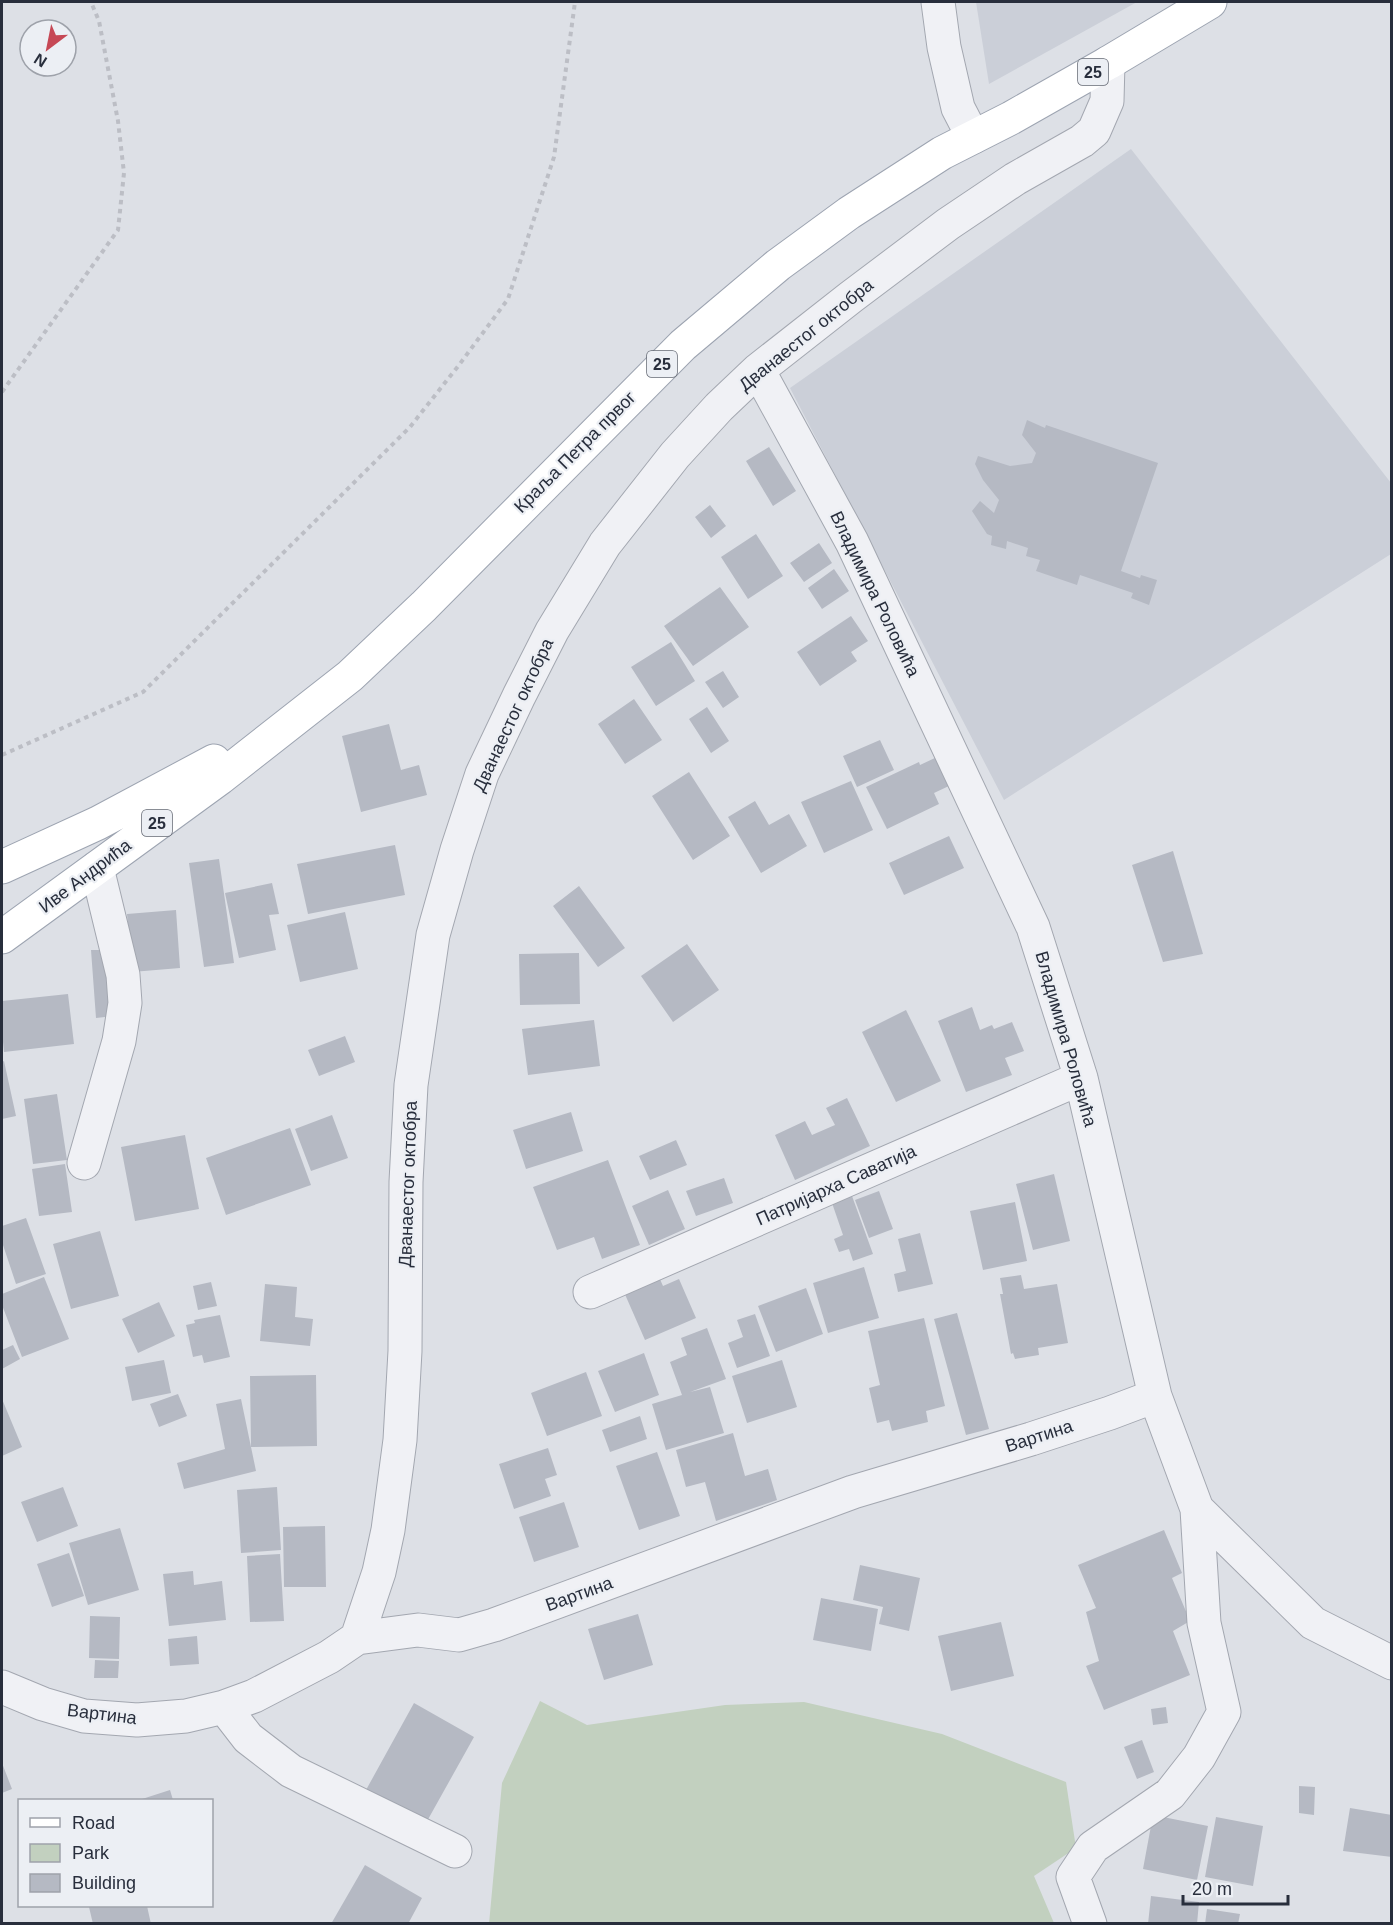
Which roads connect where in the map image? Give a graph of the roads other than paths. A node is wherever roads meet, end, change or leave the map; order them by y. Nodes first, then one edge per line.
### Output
1 (938, 2) edge
2 (1210, 2) edge
3 (1108, 63) junction
4 (973, 137) junction
5 (758, 370) junction
6 (313, 707) junction
7 (2, 867) edge
8 (97, 868) junction
9 (2, 938) edge
10 (1081, 1078) junction
11 (84, 1163) dead end
12 (590, 1292) dead end
13 (1155, 1396) junction
14 (1197, 1509) junction
15 (357, 1638) junction
16 (1392, 1663) edge
17 (2, 1687) edge
18 (224, 1707) junction
19 (455, 1851) dead end
20 (1090, 1923) edge

1 - 4 street
2 - 3 main road, 25
3 - 4 main road, 25
3 - 5 street, Дванаестог октобра
4 - 6 main road, Краља Петра првог / 25
5 - 10 street, Владимира Роловића
5 - 15 street, Дванаестог октобра
6 - 7 main road
6 - 8 main road, Иве Андрића / 25
8 - 9 main road, Иве Андрића / 25
8 - 11 street
10 - 12 street, Патријарха Саватија
10 - 13 street, Владимира Роловића
13 - 14 street, Владимира Роловића
13 - 15 street, Вартина
14 - 16 street, Владимира Роловића
14 - 20 street
15 - 18 street, Вартина
17 - 18 street, Вартина
18 - 19 street

